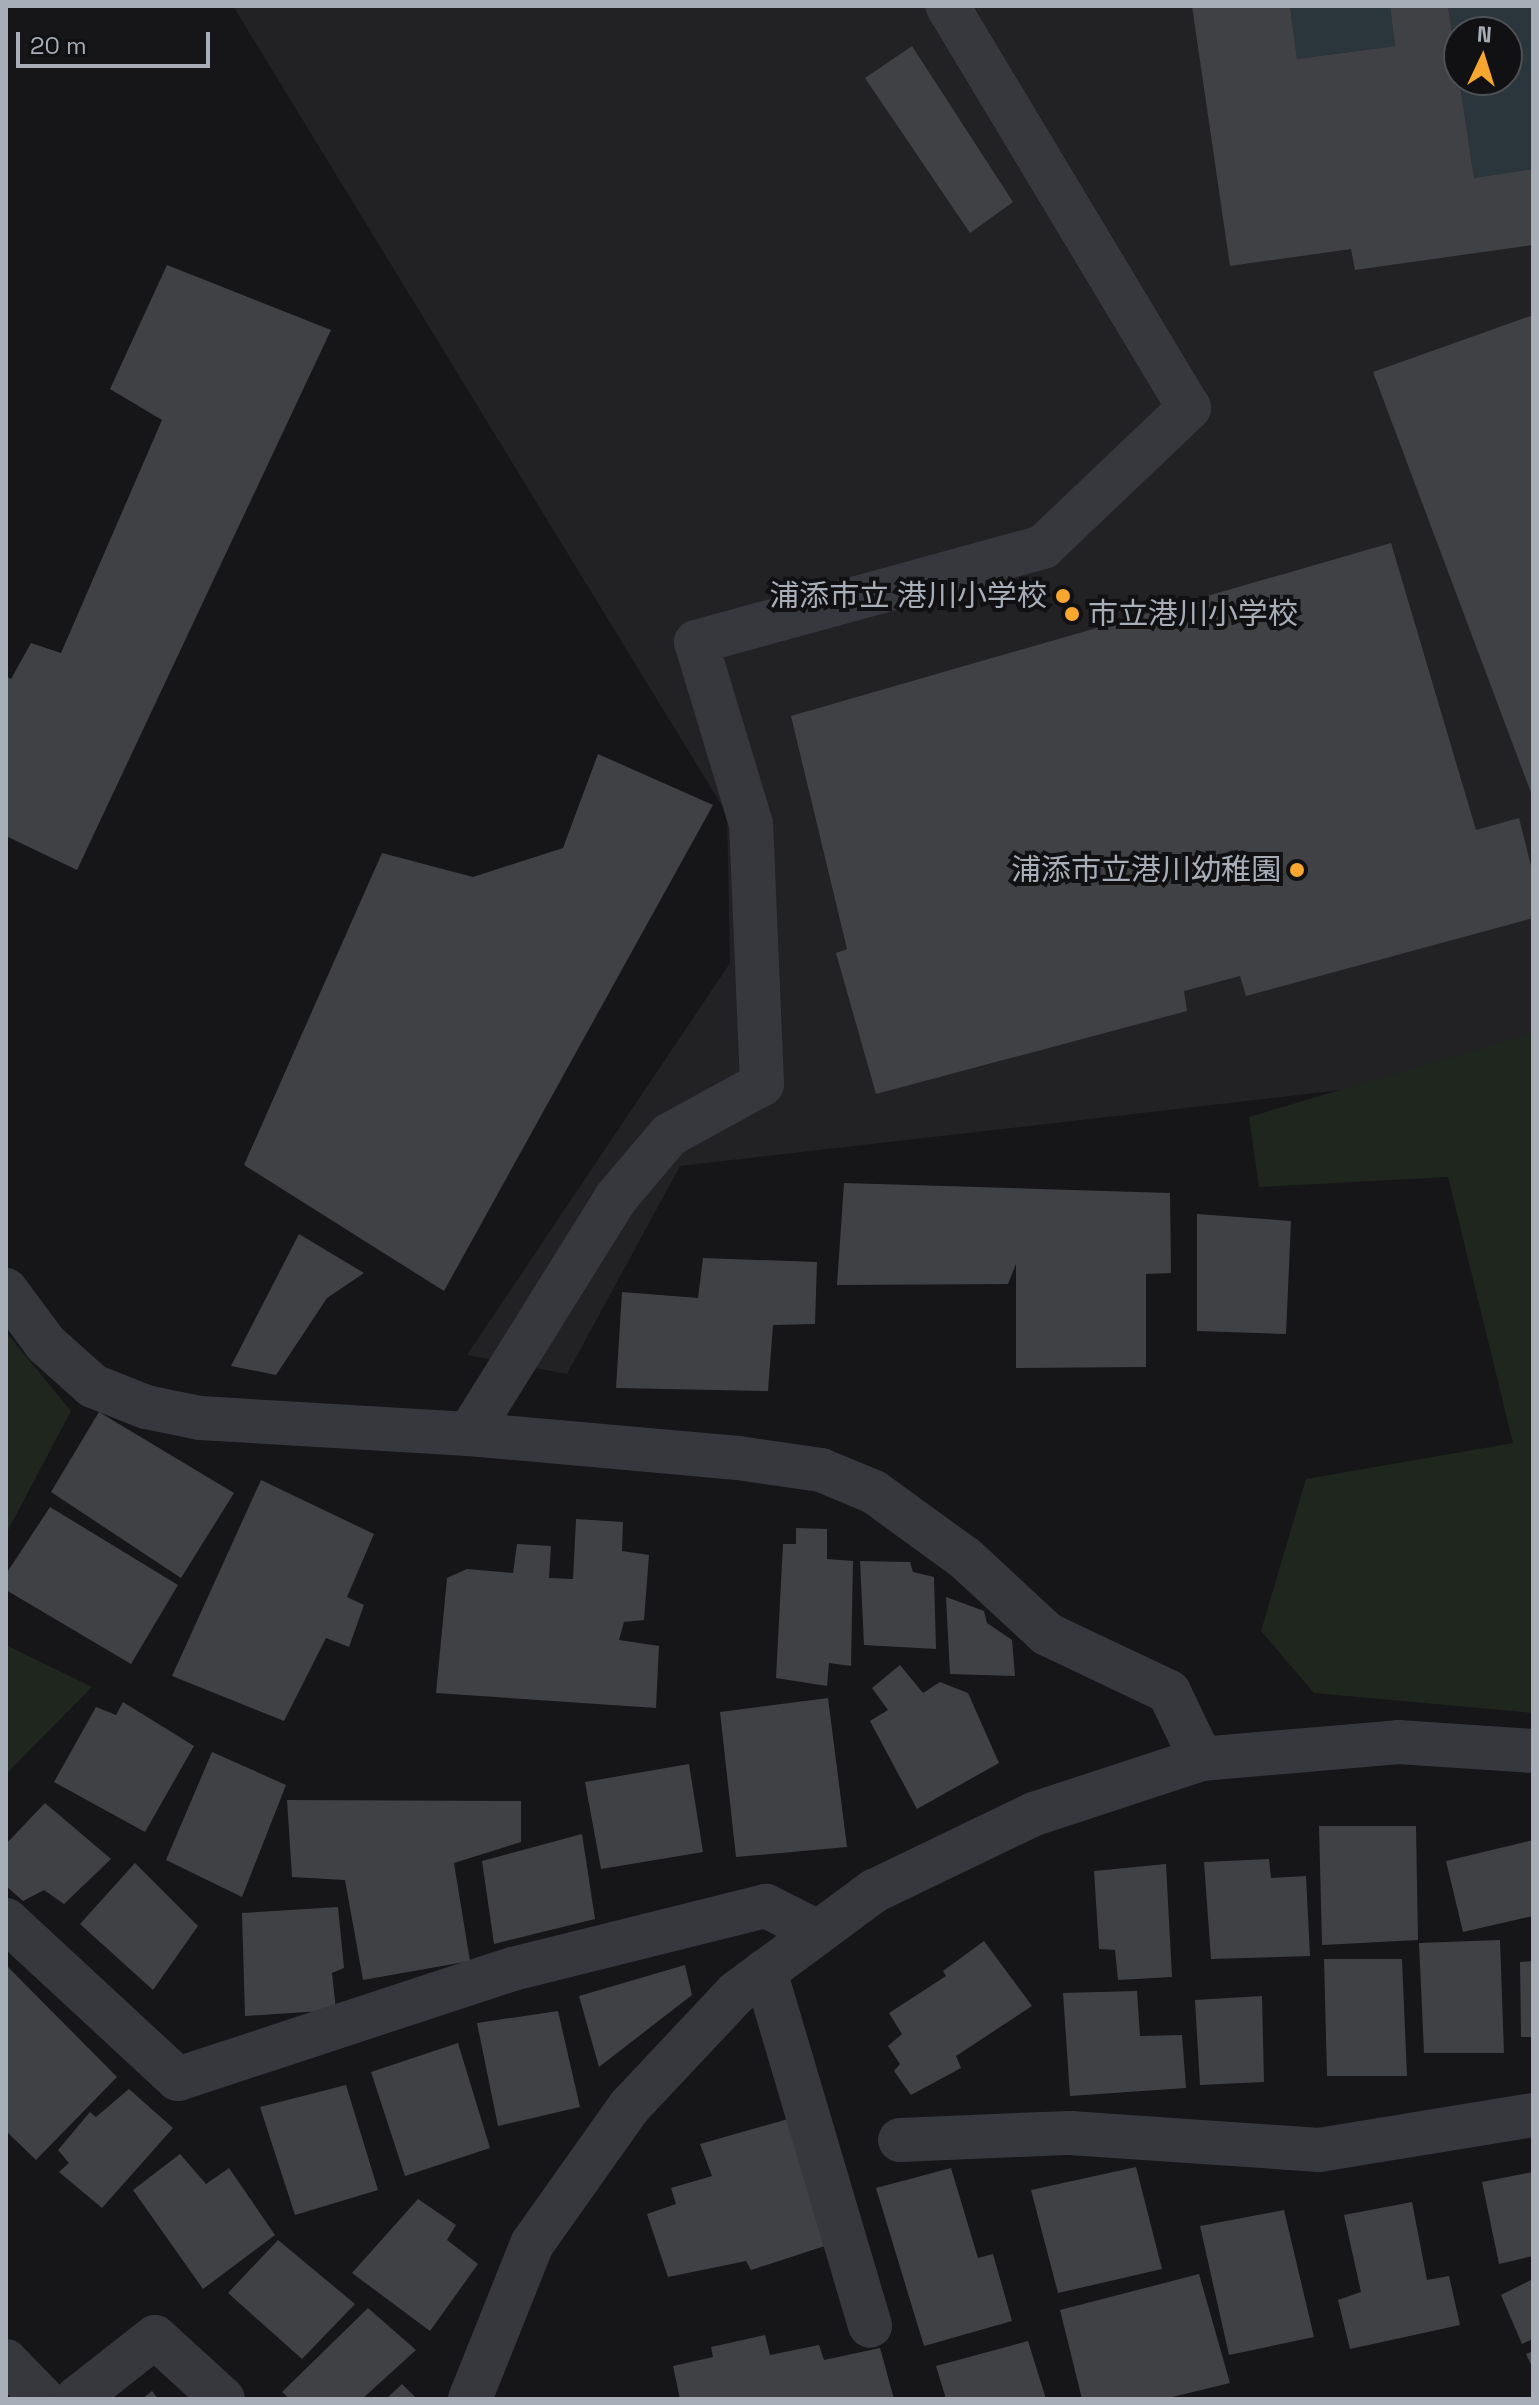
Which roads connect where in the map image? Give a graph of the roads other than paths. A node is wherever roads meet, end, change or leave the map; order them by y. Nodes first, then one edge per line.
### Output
1 (947, 6) edge
2 (6, 1290) edge
3 (469, 1434) junction
4 (1533, 1751) edge
5 (1201, 1759) junction
6 (6, 1920) edge
7 (818, 1932) junction
8 (765, 1971) junction
9 (1533, 2115) edge
10 (900, 2140) dead end
11 (870, 2326) dead end
12 (6, 2361) edge
13 (43, 2399) edge
14 (76, 2399) edge
15 (223, 2399) edge
16 (470, 2399) edge

1 - 3 street
2 - 3 street
3 - 5 street
4 - 5 street
5 - 7 street
6 - 7 street
7 - 8 street
8 - 11 street
8 - 16 street
9 - 10 street
12 - 13 street
14 - 15 street

